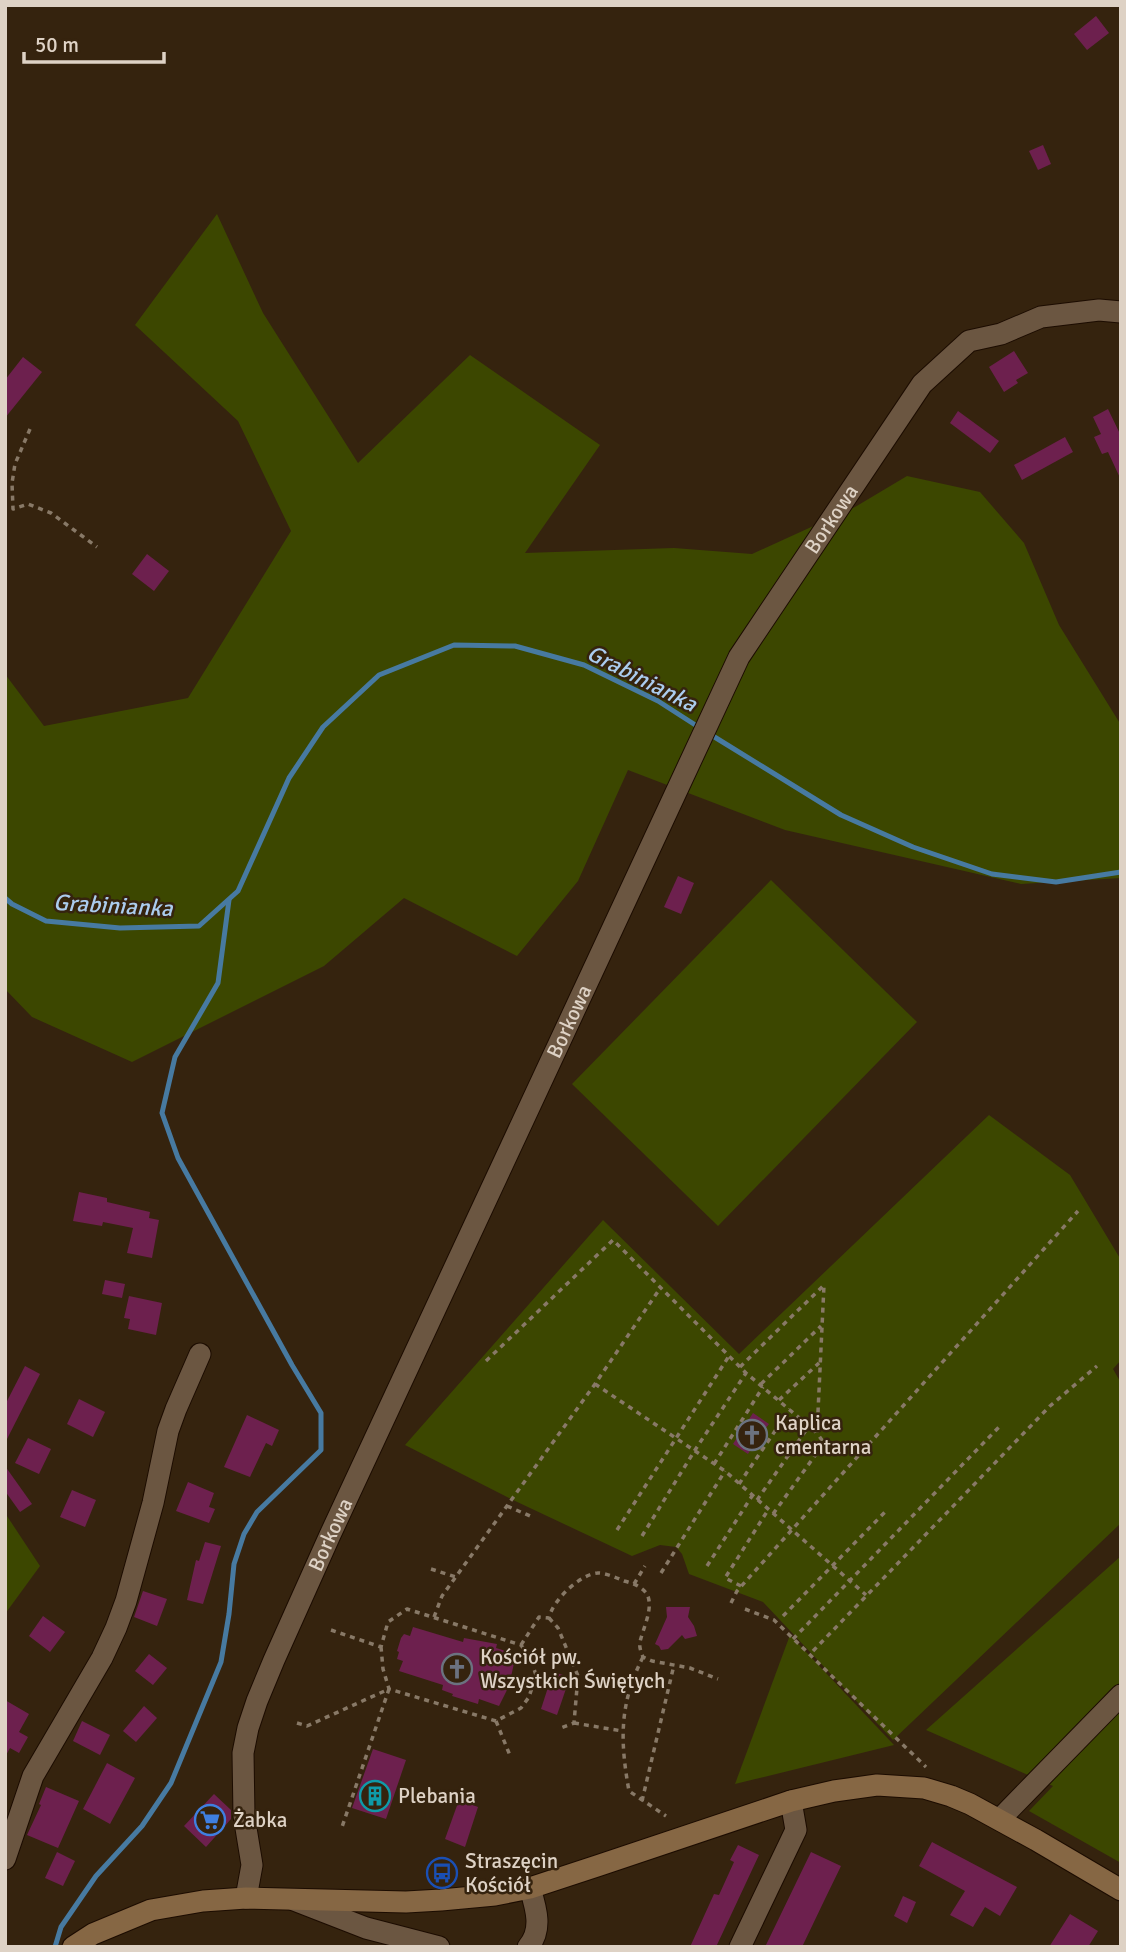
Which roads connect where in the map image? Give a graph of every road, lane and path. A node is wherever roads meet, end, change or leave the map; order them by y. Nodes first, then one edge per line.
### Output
1 (1121, 312) edge
2 (30, 429) dead end
3 (97, 547) dead end
4 (1078, 1211) dead end
5 (661, 1287) junction
6 (822, 1325) junction
7 (200, 1354) dead end
8 (729, 1356) junction
9 (486, 1361) dead end
10 (821, 1361) junction
11 (1097, 1366) dead end
12 (740, 1367) junction
13 (746, 1373) junction
14 (596, 1384) junction
15 (761, 1385) junction
16 (779, 1400) junction
17 (790, 1409) junction
18 (809, 1426) junction
19 (999, 1427) dead end
20 (817, 1433) junction
21 (676, 1438) junction
22 (695, 1450) junction
23 (714, 1464) junction
24 (725, 1471) junction
25 (739, 1484) junction
26 (752, 1496) junction
27 (757, 1500) junction
28 (508, 1506) junction
29 (888, 1509) dead end
30 (768, 1510) junction
31 (773, 1514) junction
32 (530, 1516) dead end
33 (617, 1530) dead end
34 (790, 1530) junction
35 (642, 1536) dead end
36 (645, 1566) dead end
37 (707, 1566) dead end
38 (832, 1567) junction
39 (431, 1569) dead end
40 (661, 1573) dead end
41 (456, 1577) junction
42 (849, 1581) junction
43 (634, 1584) junction
44 (741, 1586) junction
45 (866, 1595) junction
46 (731, 1603) dead end
47 (745, 1609) dead end
48 (783, 1616) dead end
49 (434, 1617) junction
50 (549, 1618) junction
51 (331, 1630) dead end
52 (793, 1639) junction
53 (521, 1645) junction
54 (381, 1647) junction
55 (813, 1651) dead end
56 (643, 1657) junction
57 (674, 1665) junction
58 (718, 1679) dead end
59 (388, 1689) junction
60 (1121, 1695) edge
61 (496, 1721) junction
62 (297, 1723) dead end
63 (574, 1723) junction
64 (558, 1729) dead end
65 (622, 1731) junction
66 (511, 1758) dead end
67 (925, 1767) dead end
68 (642, 1801) junction
69 (791, 1801) junction
70 (666, 1816) dead end
71 (1000, 1819) junction
72 (341, 1830) dead end
73 (5, 1859) edge
74 (530, 1888) junction
75 (1121, 1890) edge
76 (246, 1898) junction
77 (294, 1900) junction
78 (85, 1943) edge
79 (439, 1947) edge
80 (528, 1947) edge
81 (740, 1947) edge

1 - 76 street, Borkowa
2 - 3 path
4 - 34 path
5 - 8 path
5 - 9 path
5 - 14 path
6 - 10 path
6 - 12 path
6 - 15 path
7 - 73 street
8 - 12 path
8 - 21 path
10 - 16 path
10 - 20 path
11 - 45 path
12 - 13 path
13 - 15 path
13 - 22 path
14 - 21 path
14 - 28 path
15 - 16 path
15 - 23 path
16 - 17 path
17 - 18 path
17 - 25 path
18 - 20 path
18 - 27 path
19 - 42 path
20 - 31 path
21 - 22 path
21 - 33 path
22 - 23 path
22 - 35 path
23 - 24 path
24 - 25 path
24 - 40 path
25 - 26 path
26 - 27 path
26 - 37 path
27 - 30 path
28 - 32 path
28 - 41 path
29 - 38 path
30 - 31 path
30 - 44 path
31 - 34 path
34 - 38 path
34 - 44 path
36 - 43 path
38 - 42 path
38 - 48 path
39 - 41 path
41 - 49 path
42 - 45 path
42 - 52 path
43 - 50 path
43 - 56 path
44 - 46 path
45 - 55 path
47 - 52 path
49 - 53 path
49 - 54 path
50 - 53 path
50 - 63 path
51 - 54 path
52 - 67 path
53 - 61 path
54 - 59 path
56 - 57 path
56 - 65 path
57 - 58 path
57 - 68 path
59 - 61 path
59 - 62 path
59 - 72 path
60 - 71 street
61 - 66 path
63 - 64 path
63 - 65 path
65 - 68 path
68 - 70 path
69 - 71 street
69 - 74 street
69 - 81 street
71 - 75 street
74 - 77 street
74 - 80 street
76 - 77 street
76 - 78 street
77 - 79 street

